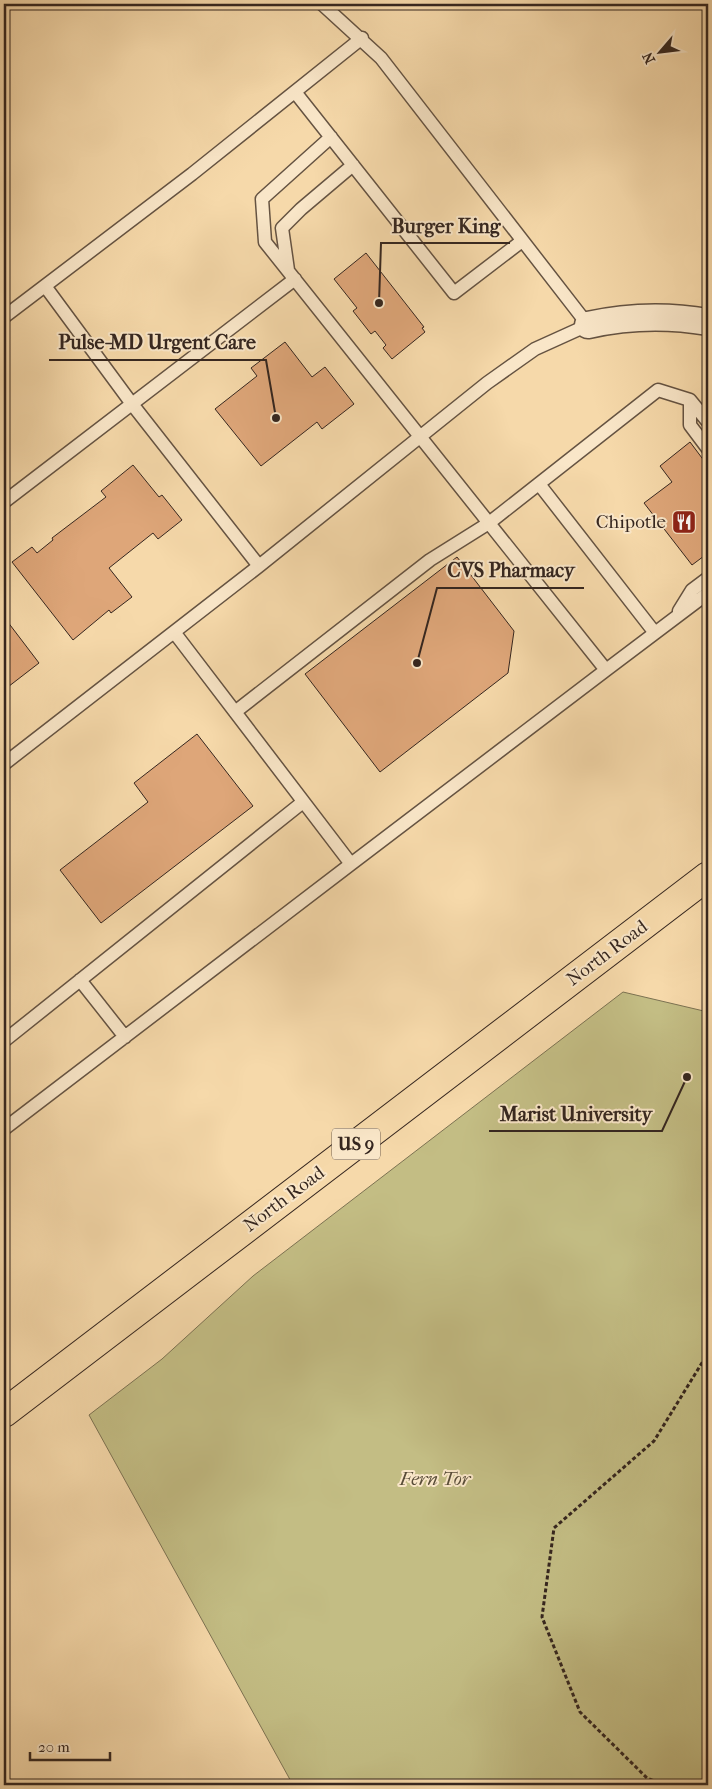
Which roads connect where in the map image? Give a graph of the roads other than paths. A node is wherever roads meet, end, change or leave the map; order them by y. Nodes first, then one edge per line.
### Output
1 (322, 4) edge
2 (362, 38) junction
3 (295, 92) junction
4 (331, 137) junction
5 (353, 165) junction
6 (522, 241) junction
7 (292, 275) junction
8 (45, 286) junction
9 (4, 317) edge
10 (708, 322) edge
11 (588, 326) junction
12 (690, 400) junction
13 (132, 404) junction
14 (708, 422) edge
15 (420, 437) junction
16 (708, 449) edge
17 (539, 484) junction
18 (4, 502) edge
19 (489, 524) junction
20 (259, 566) junction
21 (708, 578) edge
22 (708, 593) edge
23 (673, 620) junction
24 (174, 632) junction
25 (655, 633) junction
26 (606, 670) junction
27 (235, 712) junction
28 (4, 764) edge
29 (303, 802) junction
30 (351, 864) junction
31 (708, 876) edge
32 (80, 980) junction
33 (125, 1037) junction
34 (4, 1041) edge
35 (4, 1129) edge
36 (4, 1413) edge

1 - 2 lane
2 - 3 lane
2 - 6 lane
3 - 4 lane
3 - 8 lane
4 - 5 lane
4 - 7 lane
5 - 6 lane
5 - 7 lane
6 - 11 lane
7 - 13 lane
7 - 15 lane
8 - 9 lane
8 - 13 lane
10 - 11 street
11 - 15 lane
12 - 14 lane
12 - 16 lane
12 - 17 lane
13 - 18 lane
13 - 20 lane
15 - 19 lane
15 - 20 lane
17 - 19 lane
17 - 25 lane
19 - 26 lane
19 - 27 lane
20 - 24 lane
21 - 23 lane
22 - 23 lane
23 - 25 lane
24 - 27 lane
24 - 28 lane
25 - 26 lane
26 - 30 lane
27 - 29 lane
29 - 30 lane
29 - 32 lane
30 - 33 lane
31 - 36 highway, North Road / US 9
32 - 33 lane
32 - 34 lane
33 - 35 lane

